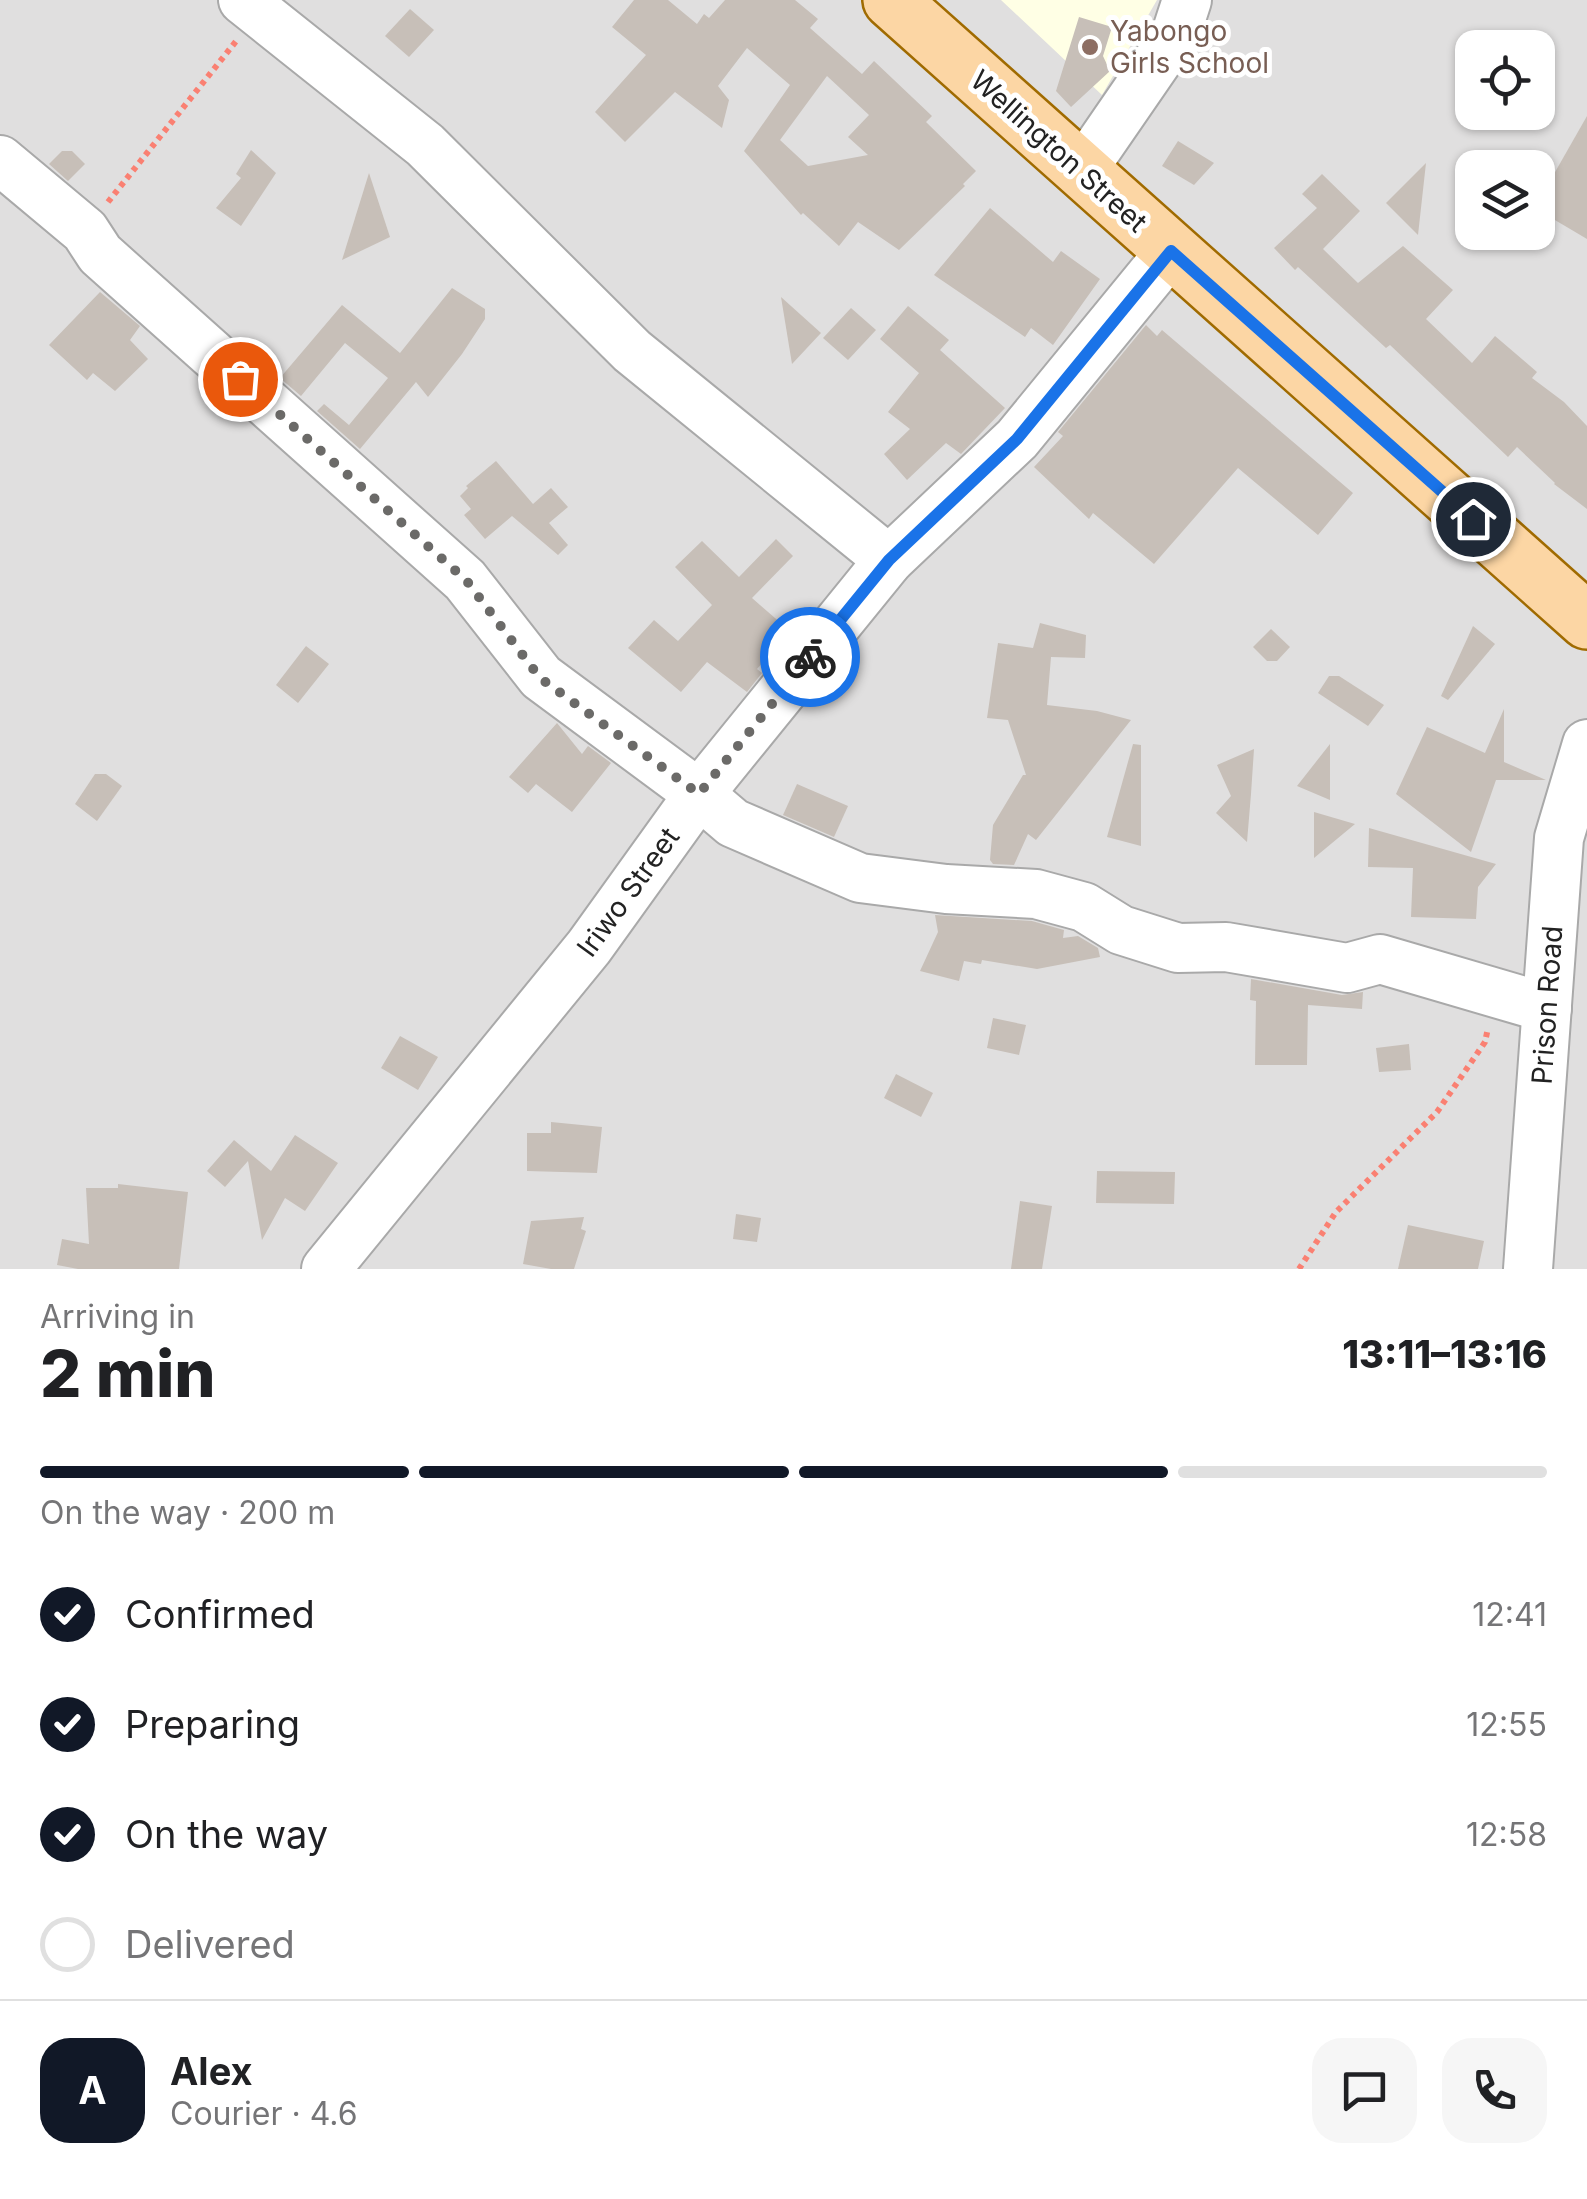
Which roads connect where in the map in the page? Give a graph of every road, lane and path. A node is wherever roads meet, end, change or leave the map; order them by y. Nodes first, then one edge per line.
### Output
1 (891, 0) edge
2 (1187, 0) edge
3 (251, 7) edge
4 (0, 160) edge
5 (1081, 172) junction
6 (85, 231) junction
7 (1171, 251) junction
8 (889, 560) junction
9 (1582, 600) edge
10 (1587, 744) edge
11 (699, 794) junction
12 (1494, 994) junction
13 (1546, 1008) junction
14 (326, 1269) edge
15 (1299, 1269) edge
16 (1528, 1269) edge

1 - 5 main road, Wellington Street
2 - 5 street
3 - 6 path
3 - 8 street
4 - 6 street
5 - 7 main road, Wellington Street
6 - 11 street
7 - 8 street, Iriwo Street
7 - 9 main road, Wellington Street
8 - 11 street, Iriwo Street
10 - 13 street, Prison Road
11 - 12 street
11 - 14 street, Iriwo Street
12 - 13 street
12 - 15 path
13 - 16 street, Prison Road

